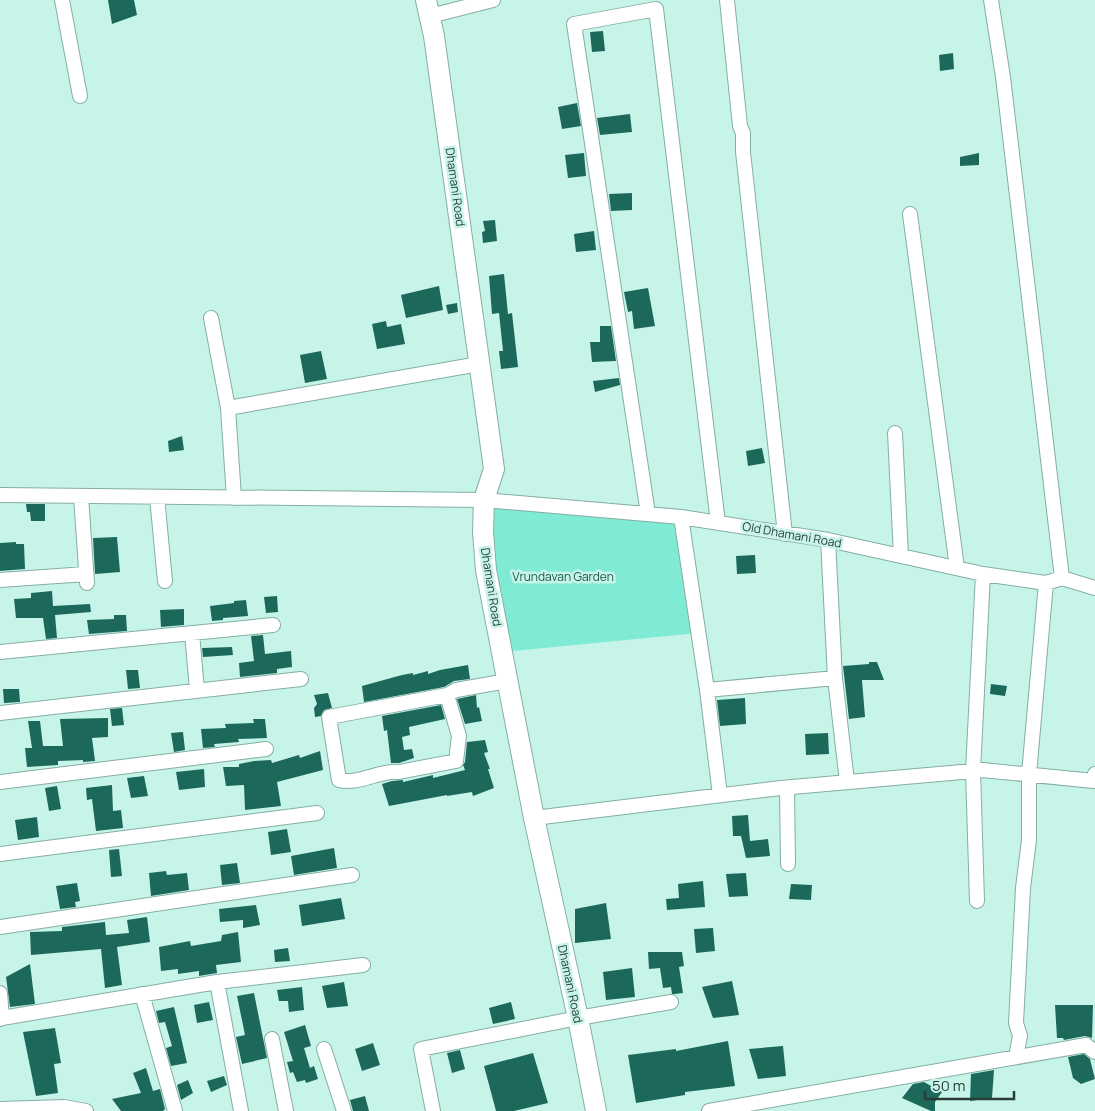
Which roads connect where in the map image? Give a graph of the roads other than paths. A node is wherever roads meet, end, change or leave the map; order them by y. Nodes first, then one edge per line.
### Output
1 (62, 0) edge
2 (492, 0) edge
3 (727, 0) edge
4 (991, 0) edge
5 (655, 5) edge
6 (428, 8) edge
7 (80, 96) dead end
8 (910, 214) dead end
9 (211, 318) dead end
10 (479, 364) junction
11 (228, 408) junction
12 (895, 433) dead end
13 (0, 495) edge
14 (81, 496) junction
15 (157, 497) junction
16 (234, 498) junction
17 (484, 500) junction
18 (648, 514) junction
19 (681, 517) junction
20 (718, 523) junction
21 (785, 534) junction
22 (828, 540) junction
23 (901, 556) junction
24 (957, 568) junction
25 (983, 574) junction
26 (1062, 578) junction
27 (0, 580) edge
28 (164, 581) dead end
29 (1046, 583) junction
30 (1095, 588) edge
31 (272, 625) dead end
32 (192, 633) junction
33 (0, 652) edge
34 (835, 678) junction
35 (301, 679) dead end
36 (507, 681) junction
37 (197, 690) junction
38 (707, 690) junction
39 (447, 695) dead end
40 (0, 713) edge
41 (266, 749) dead end
42 (973, 771) junction
43 (1029, 774) junction
44 (1095, 774) edge
45 (0, 782) edge
46 (847, 782) junction
47 (787, 788) junction
48 (720, 795) junction
49 (317, 813) dead end
50 (534, 818) junction
51 (0, 854) edge
52 (788, 864) dead end
53 (352, 875) dead end
54 (977, 900) dead end
55 (0, 927) edge
56 (363, 965) dead end
57 (217, 982) junction
58 (0, 993) edge
59 (142, 994) junction
60 (671, 1002) dead end
61 (578, 1018) junction
62 (1, 1019) edge
63 (272, 1039) dead end
64 (324, 1049) dead end
65 (1095, 1052) edge
66 (1016, 1057) junction
67 (0, 1109) edge
68 (86, 1111) edge
69 (176, 1111) edge
70 (241, 1111) edge
71 (286, 1111) edge
72 (344, 1111) edge
73 (433, 1111) edge
74 (596, 1111) edge
75 (709, 1111) edge

1 - 7 street
2 - 6 street
3 - 21 street
4 - 26 street
5 - 18 street
5 - 20 street
6 - 10 main road, Dhamani Road
8 - 24 street
9 - 11 street
10 - 11 street
10 - 17 main road, Dhamani Road
11 - 16 street
12 - 23 street
13 - 14 street, Old Dhamani Road
14 - 15 street, Old Dhamani Road
14 - 27 street
15 - 16 street, Old Dhamani Road
15 - 28 street
16 - 17 street, Old Dhamani Road
17 - 18 street, Old Dhamani Road
17 - 36 main road, Dhamani Road
18 - 19 street, Old Dhamani Road
19 - 20 street, Old Dhamani Road
19 - 38 street
20 - 21 street, Old Dhamani Road
21 - 22 street, Old Dhamani Road
22 - 23 street, Old Dhamani Road
22 - 34 street
23 - 24 street, Old Dhamani Road
24 - 25 street, Old Dhamani Road
25 - 29 street, Old Dhamani Road
25 - 42 street
26 - 29 street, Old Dhamani Road
26 - 30 street
29 - 43 street
31 - 32 street
32 - 33 street
32 - 37 street
34 - 38 street
34 - 46 street
35 - 37 street
36 - 39 street
36 - 50 main road, Dhamani Road
37 - 40 street
38 - 48 street
41 - 45 street
42 - 43 street
42 - 46 street
42 - 54 street
43 - 44 street
43 - 66 street
46 - 47 street
47 - 48 street
47 - 52 street
48 - 50 street
49 - 51 street
50 - 61 main road, Dhamani Road
53 - 55 street
56 - 57 street
57 - 59 street
57 - 70 street
58 - 62 street
59 - 62 street
59 - 69 street
60 - 61 street
61 - 73 street
61 - 74 main road, Dhamani Road
63 - 71 street
64 - 72 street
65 - 66 street
66 - 75 street
67 - 68 street

